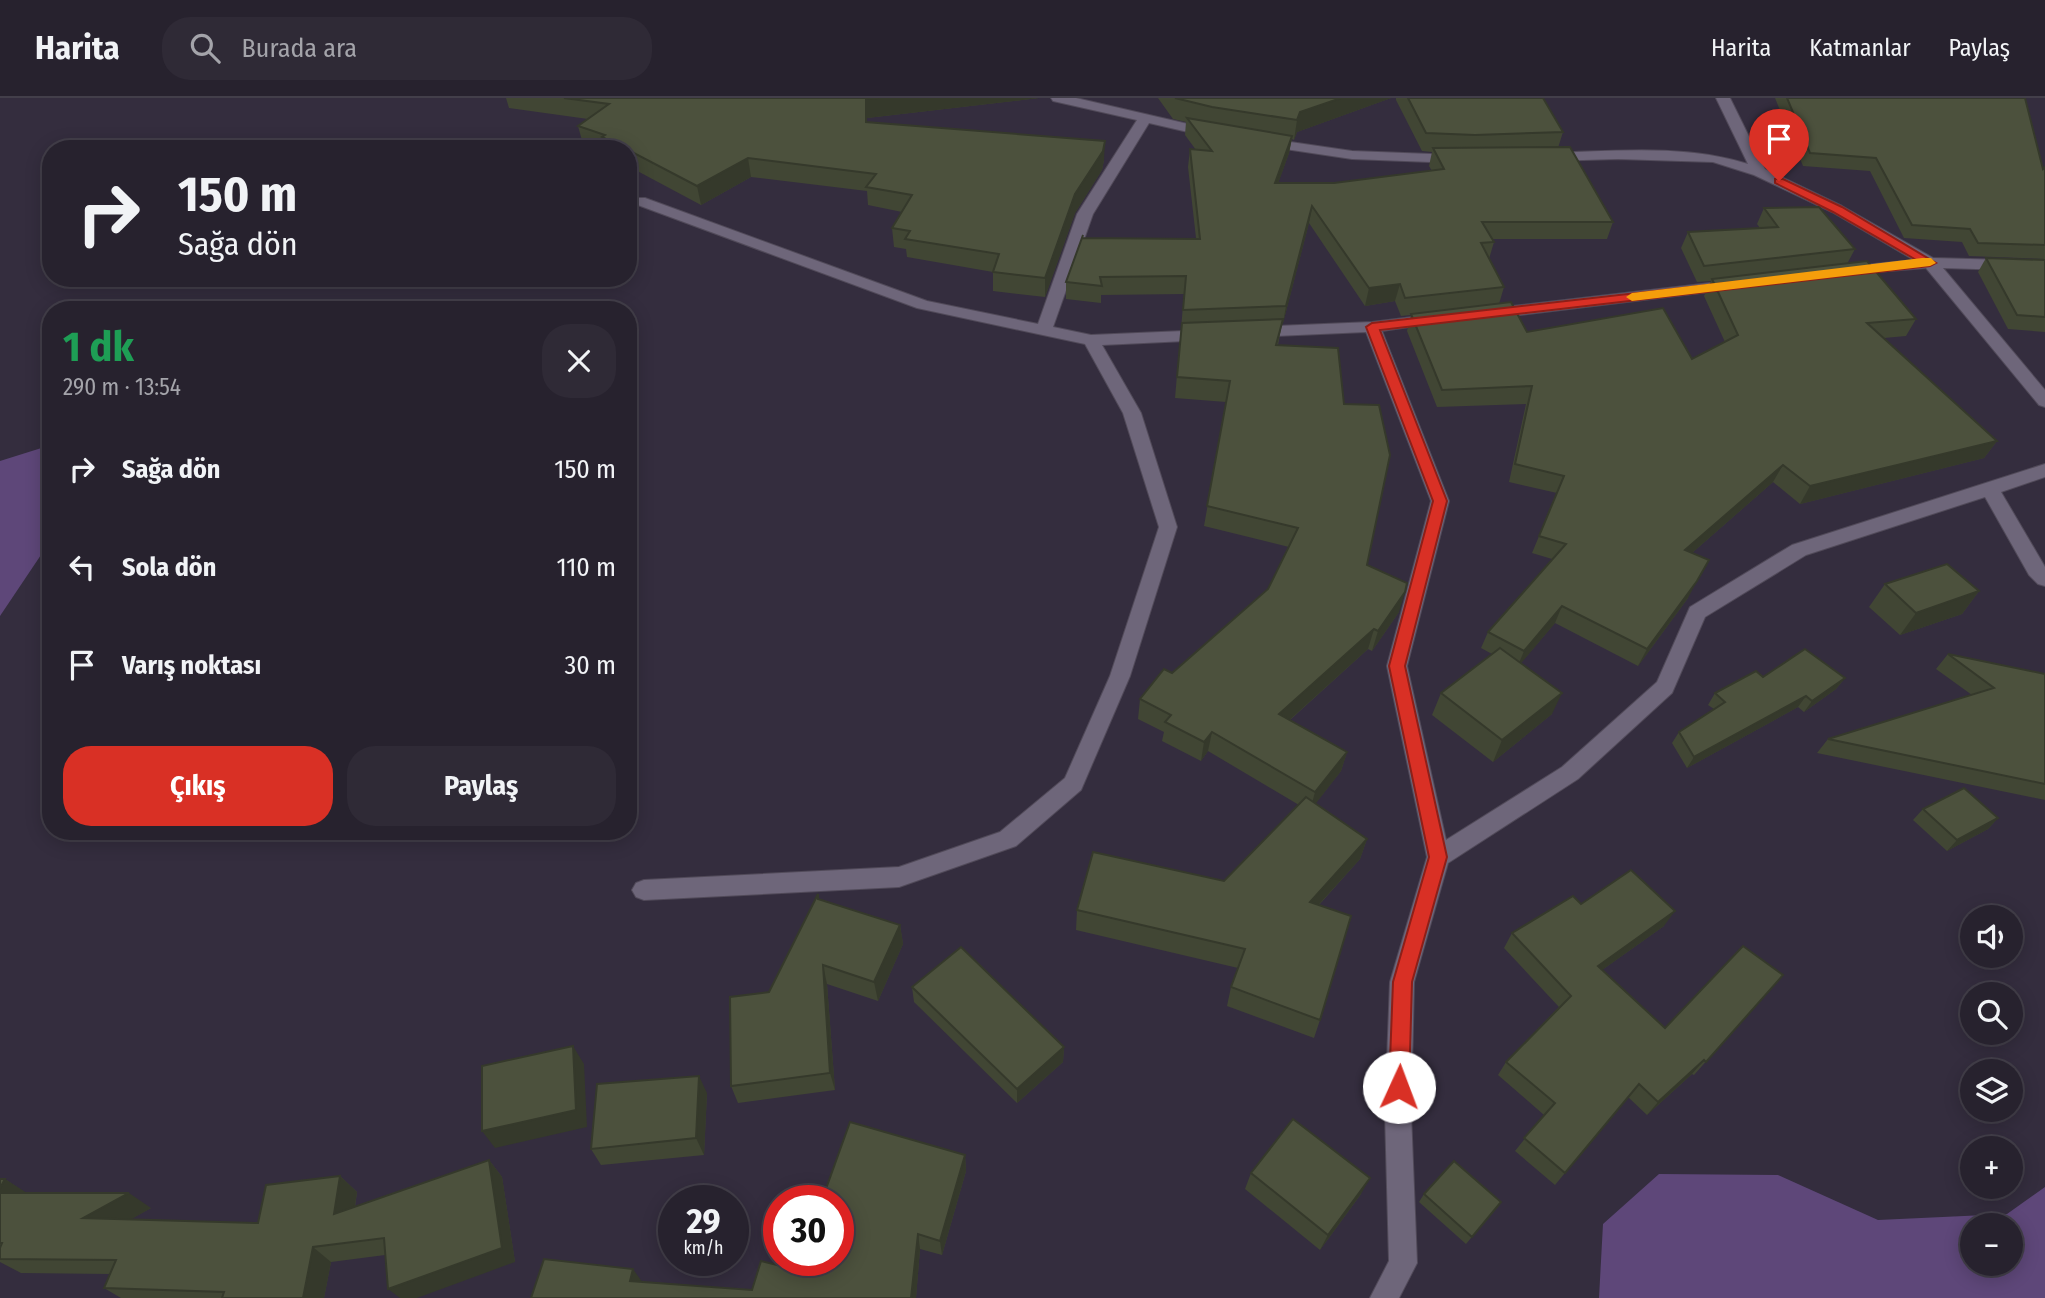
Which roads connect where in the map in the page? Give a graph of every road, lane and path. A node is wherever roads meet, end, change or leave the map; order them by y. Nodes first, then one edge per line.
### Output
1 (1058, 98) edge
2 (1723, 98) edge
3 (1145, 118) junction
4 (1538, 158) edge
5 (1470, 160) edge
6 (1759, 172) junction
7 (640, 201) dead end
8 (1930, 263) junction
9 (2045, 265) edge
10 (1835, 274) edge
11 (1753, 283) edge
12 (1372, 327) junction
13 (1044, 330) junction
14 (1091, 340) junction
15 (2045, 401) edge
16 (2045, 470) edge
17 (1990, 489) junction
18 (2045, 579) edge
19 (1438, 857) junction
20 (644, 890) dead end
21 (1384, 1298) edge

1 - 3 street
2 - 6 street
3 - 5 street
3 - 13 street
4 - 6 street
6 - 8 street
7 - 13 street
8 - 9 street
8 - 10 street
8 - 15 street
11 - 12 street
12 - 14 street
12 - 19 street
13 - 14 street
14 - 20 street
16 - 17 street
17 - 18 street
17 - 19 street
19 - 21 street

